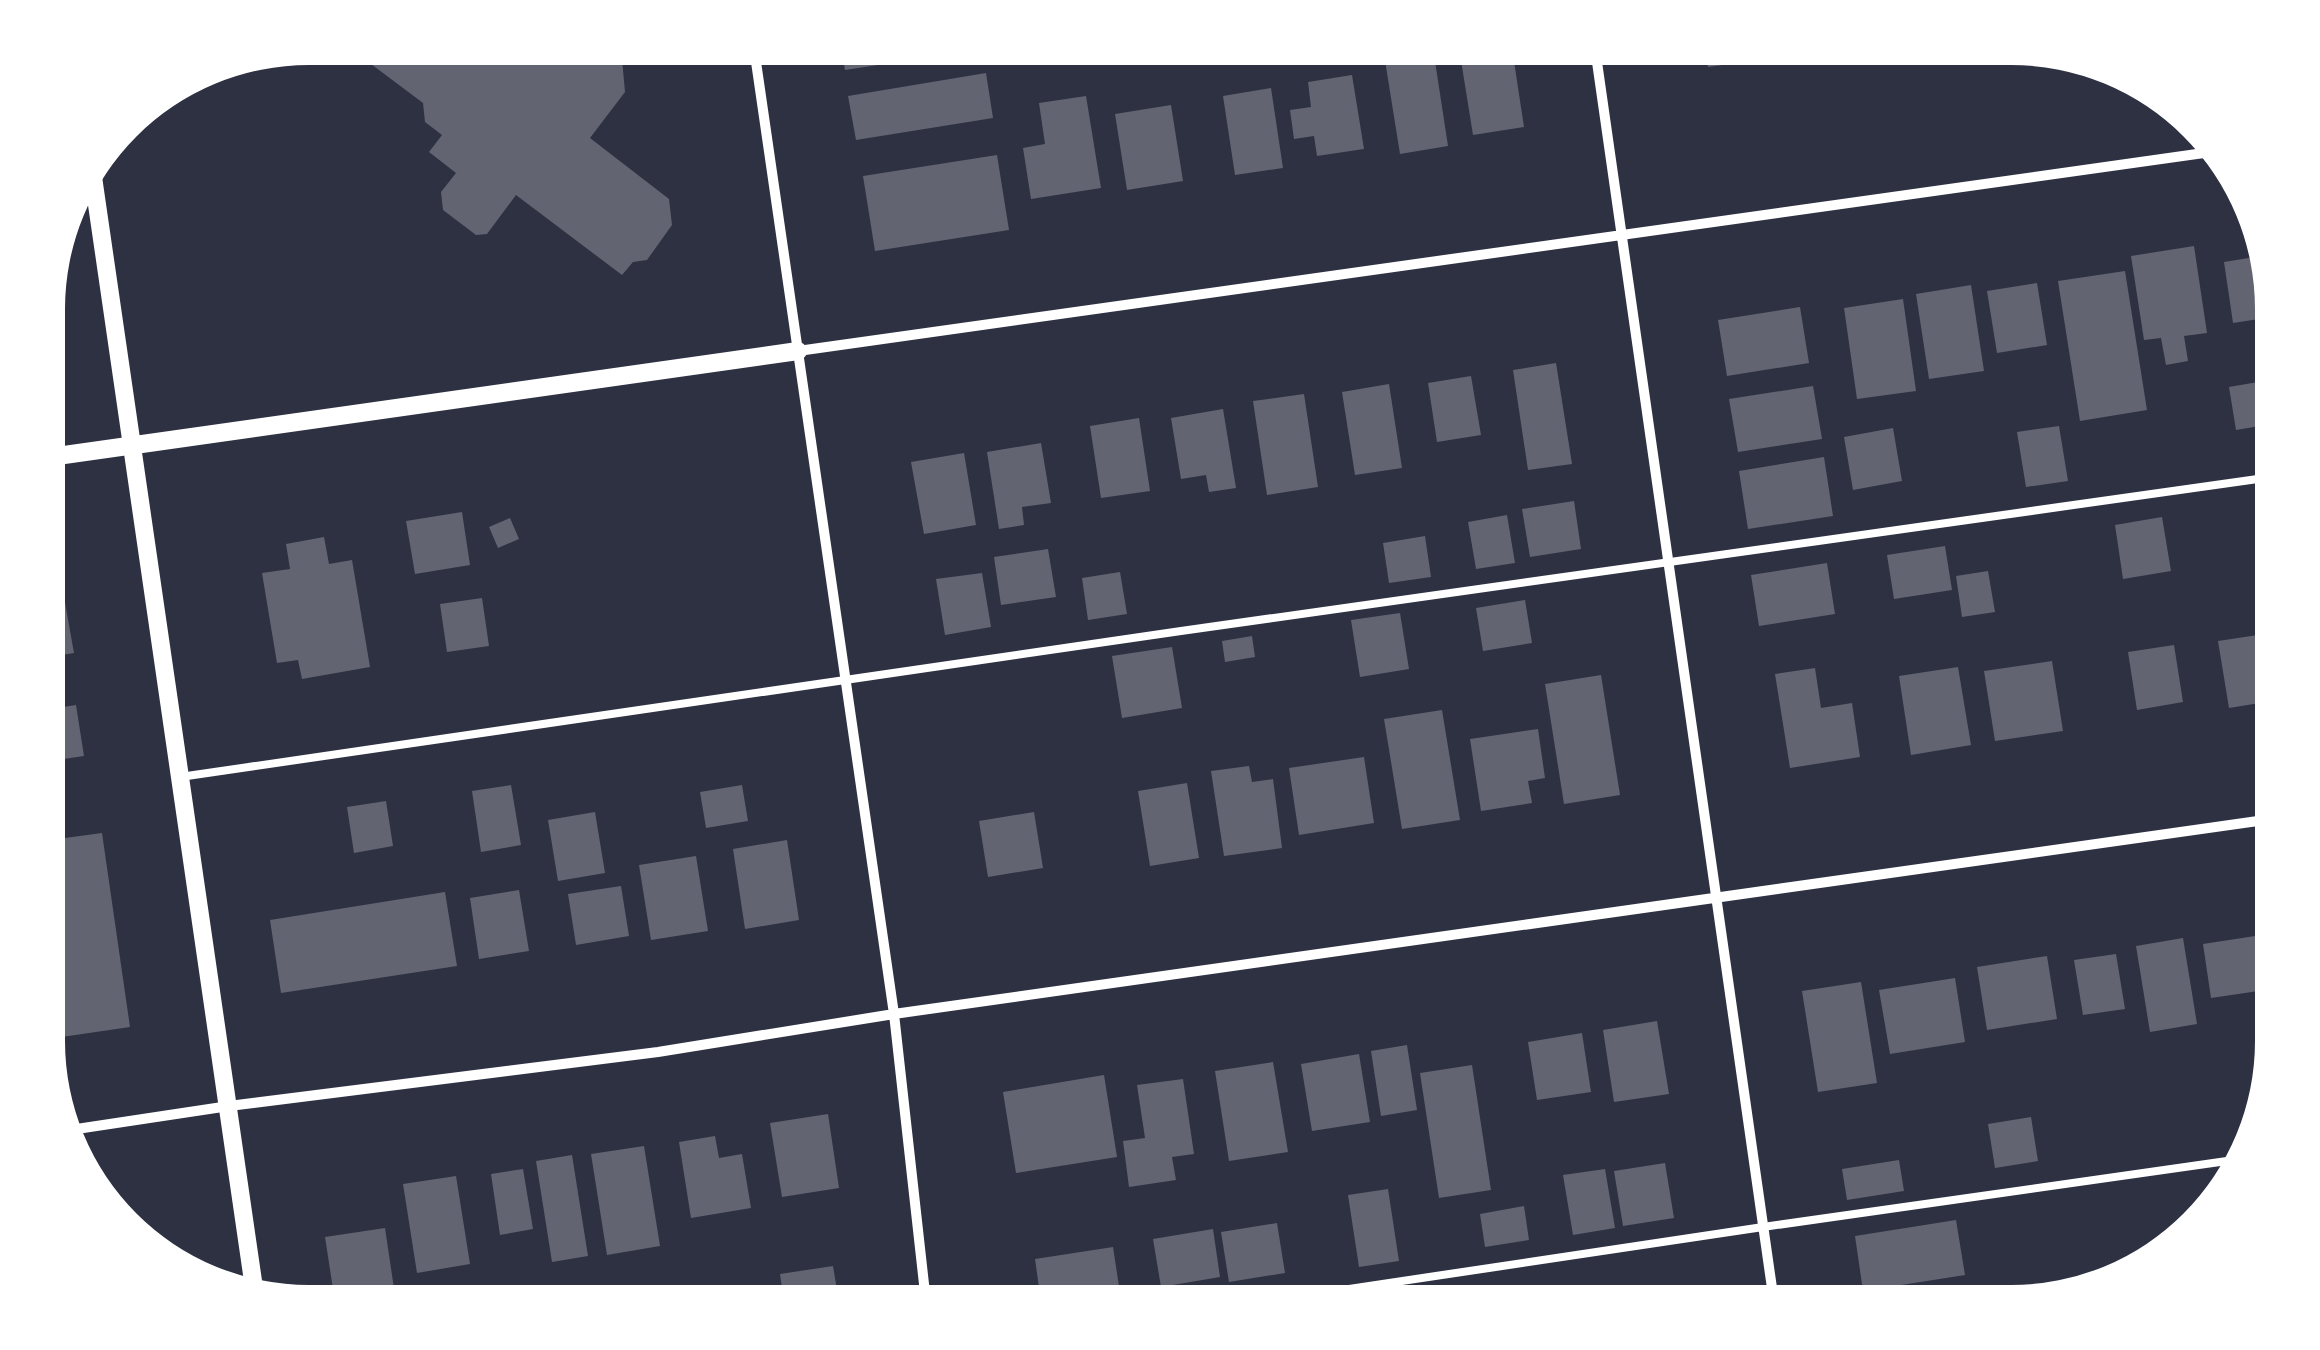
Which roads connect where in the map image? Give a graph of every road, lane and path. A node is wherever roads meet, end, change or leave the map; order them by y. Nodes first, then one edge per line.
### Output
1 (1598, 65) edge
2 (757, 66) edge
3 (2199, 154) edge
4 (95, 192) edge
5 (1622, 234) junction
6 (798, 351) junction
7 (132, 446) junction
8 (65, 454) edge
9 (2254, 480) edge
10 (1669, 562) junction
11 (845, 680) junction
12 (180, 776) junction
13 (2254, 823) edge
14 (1716, 898) junction
15 (894, 1014) junction
16 (229, 1106) junction
17 (82, 1128) edge
18 (2223, 1162) edge
19 (1763, 1227) junction
20 (253, 1278) edge
21 (1380, 1284) edge
22 (1771, 1284) edge
23 (924, 1285) edge

1 - 5 street
2 - 6 street
3 - 5 street
4 - 7 street
5 - 6 street
5 - 10 street
6 - 7 street
6 - 11 street
7 - 8 street
7 - 12 street
9 - 10 lane
10 - 11 lane
10 - 14 street
11 - 12 lane
11 - 15 street
12 - 16 street
13 - 14 street
14 - 15 street
14 - 19 street
15 - 16 street
15 - 23 street
16 - 17 street
16 - 20 street
18 - 19 lane
19 - 21 lane
19 - 22 street

